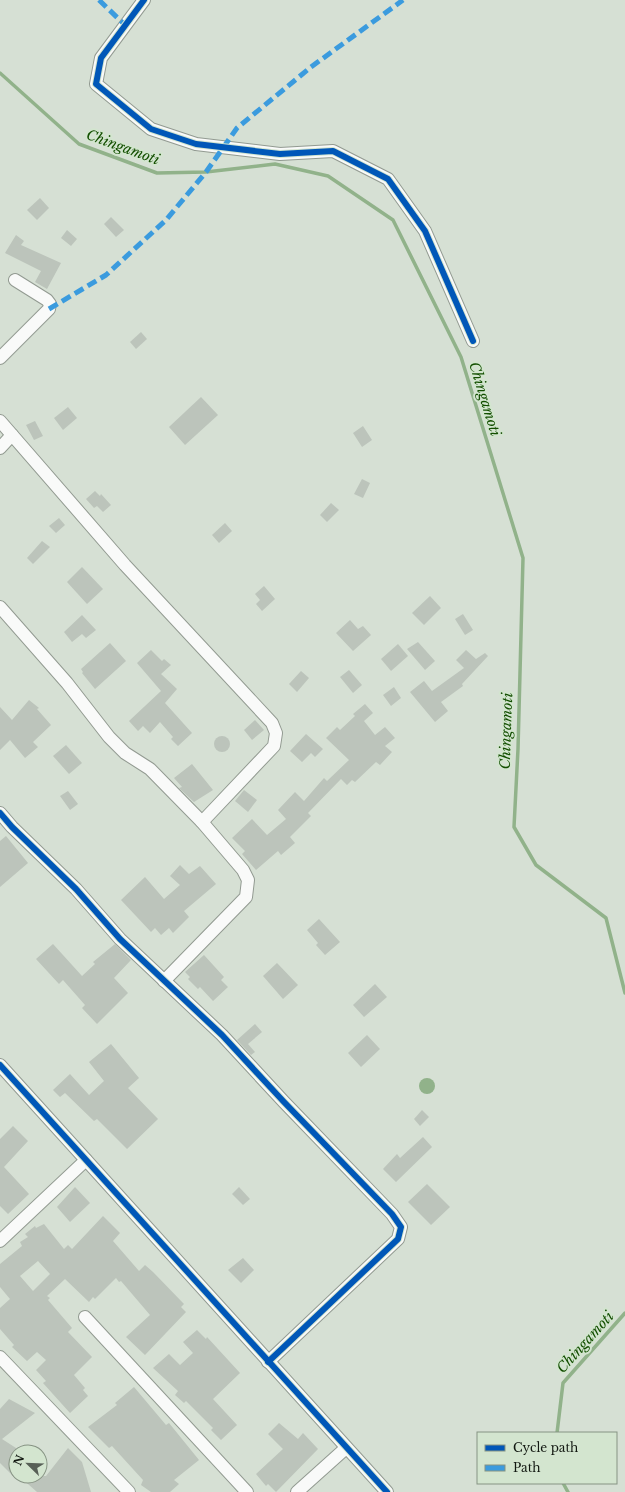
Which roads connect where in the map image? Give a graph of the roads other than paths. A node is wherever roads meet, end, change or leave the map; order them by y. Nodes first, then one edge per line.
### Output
1 (144, 0) edge
2 (15, 280) dead end
3 (473, 341) dead end
4 (0, 358) edge
5 (0, 421) edge
6 (12, 435) junction
7 (0, 448) edge
8 (0, 607) edge
9 (0, 813) edge
10 (202, 822) junction
11 (164, 981) junction
12 (0, 1065) edge
13 (86, 1160) junction
14 (1, 1239) edge
15 (85, 1317) dead end
16 (0, 1357) edge
17 (268, 1362) junction
18 (346, 1448) junction
19 (129, 1492) edge
20 (247, 1492) edge
21 (297, 1492) edge
22 (387, 1492) edge

1 - 3 street
2 - 4 street
5 - 6 street
6 - 7 street
6 - 10 street
8 - 10 street
9 - 11 street
10 - 11 street
11 - 17 street
12 - 13 street
13 - 14 street
13 - 17 street
15 - 20 street
16 - 19 street
17 - 18 street
18 - 21 street
18 - 22 street

